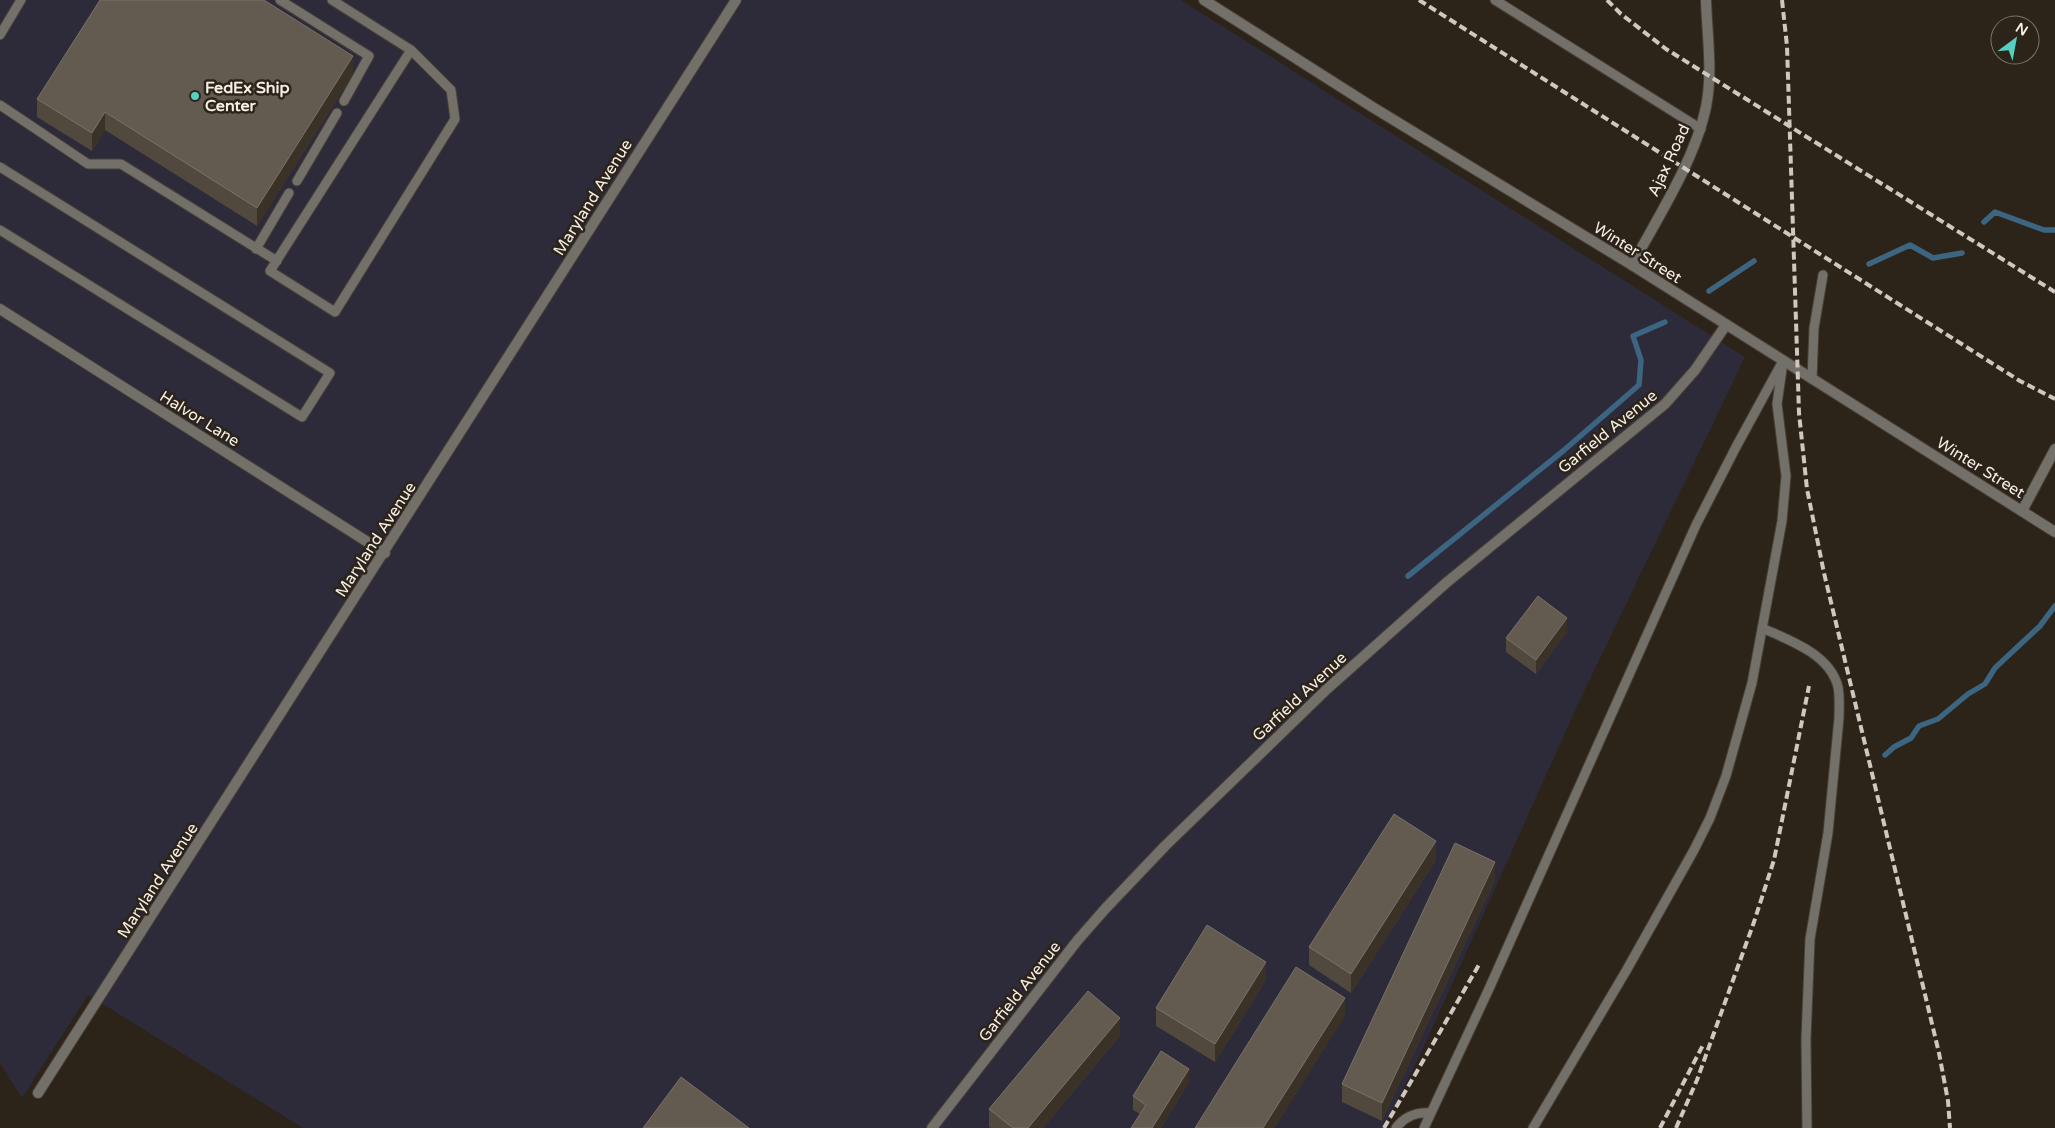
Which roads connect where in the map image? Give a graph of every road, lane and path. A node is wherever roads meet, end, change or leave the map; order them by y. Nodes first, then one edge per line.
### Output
1 (21, 0) edge
2 (280, 0) edge
3 (332, 0) edge
4 (736, 0) edge
5 (1204, 0) edge
6 (1495, 0) edge
7 (1706, 0) edge
8 (0, 35) edge
9 (411, 50) junction
10 (344, 101) dead end
11 (0, 105) edge
12 (337, 113) dead end
13 (1700, 129) junction
14 (0, 167) edge
15 (297, 181) dead end
16 (289, 193) dead end
17 (0, 230) edge
18 (256, 249) junction
19 (276, 260) junction
20 (1632, 265) junction
21 (1823, 276) dead end
22 (0, 309) edge
23 (1726, 325) junction
24 (1783, 361) junction
25 (1812, 379) junction
26 (2055, 449) edge
27 (2022, 511) junction
28 (2055, 532) edge
29 (384, 552) junction
30 (1762, 628) junction
31 (38, 1094) dead end
32 (1431, 1113) junction
33 (932, 1128) edge
34 (1396, 1128) edge
35 (1424, 1128) edge
36 (1533, 1128) edge
37 (1807, 1128) edge

1 - 8 lane
2 - 10 lane
3 - 9 lane
4 - 29 street, Maryland Avenue
5 - 20 street, Winter Street
6 - 13 lane
7 - 13 street, Ajax Road
9 - 19 lane
9 - 19 lane
11 - 18 lane
12 - 15 lane
13 - 20 street, Ajax Road
14 - 17 lane
16 - 18 lane
18 - 19 lane
20 - 23 street, Winter Street
21 - 25 lane
22 - 29 street, Halvor Lane
23 - 24 street, Winter Street
23 - 33 street, Garfield Avenue
24 - 25 street, Winter Street
24 - 30 lane
24 - 32 lane
25 - 27 street, Winter Street
26 - 27 street
27 - 28 street, Winter Street
29 - 31 street, Maryland Avenue
30 - 36 lane
30 - 37 lane
32 - 34 lane
32 - 35 lane

